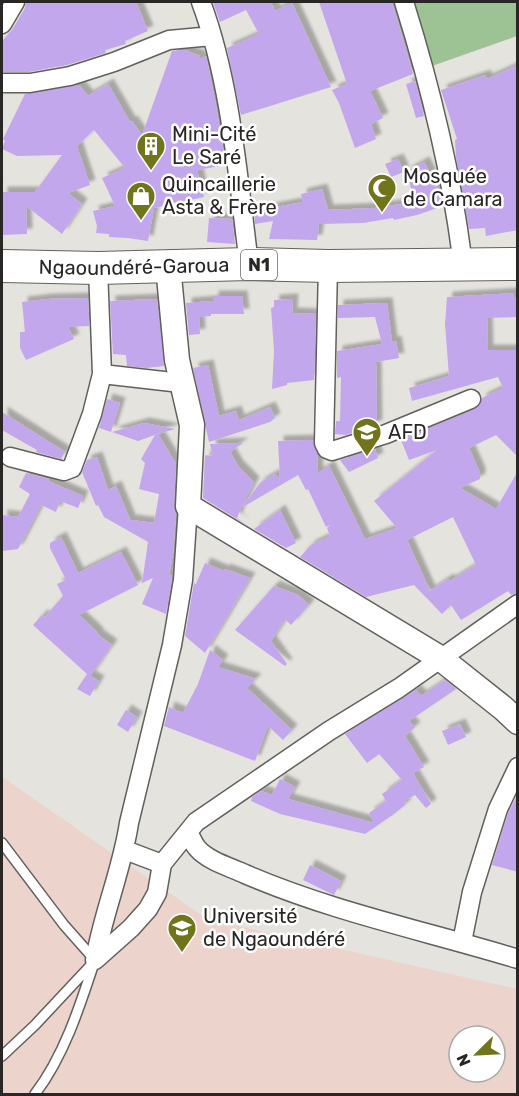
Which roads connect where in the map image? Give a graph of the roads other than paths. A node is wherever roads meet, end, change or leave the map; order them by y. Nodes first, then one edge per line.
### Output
1 (15, 2) edge
2 (201, 2) edge
3 (404, 2) edge
4 (2, 24) edge
5 (212, 36) junction
6 (2, 83) edge
7 (249, 264) junction
8 (463, 264) junction
9 (518, 264) edge
10 (2, 266) edge
11 (168, 266) junction
12 (328, 266) junction
13 (98, 268) junction
14 (102, 374) junction
15 (181, 383) junction
16 (471, 399) dead end
17 (10, 457) dead end
18 (188, 506) junction
19 (518, 604) edge
20 (440, 658) junction
21 (518, 722) edge
22 (518, 767) edge
23 (188, 832) junction
24 (2, 843) edge
25 (125, 850) junction
26 (162, 864) junction
27 (462, 942) junction
28 (518, 959) edge
29 (95, 960) junction
30 (2, 1056) edge
31 (35, 1095) edge

1 - 4 street
2 - 5 street
3 - 8 street
5 - 6 street
5 - 7 street
7 - 11 highway, Ngaoundéré-Garoua / N1
7 - 12 highway, Ngaoundéré-Garoua / N1
8 - 9 highway, Ngaoundéré-Garoua / N1
8 - 12 highway, Ngaoundéré-Garoua / N1
10 - 13 highway, Ngaoundéré-Garoua / N1
11 - 13 highway, Ngaoundéré-Garoua / N1
11 - 15 street
12 - 16 street
13 - 14 street
14 - 15 street
14 - 17 street
15 - 18 street
18 - 20 street
18 - 25 street
19 - 20 street
20 - 21 street
20 - 23 street
22 - 27 street
23 - 26 street
23 - 27 street
24 - 29 lane
25 - 26 street
25 - 29 street
26 - 29 street
27 - 28 street
29 - 30 lane
29 - 31 lane

